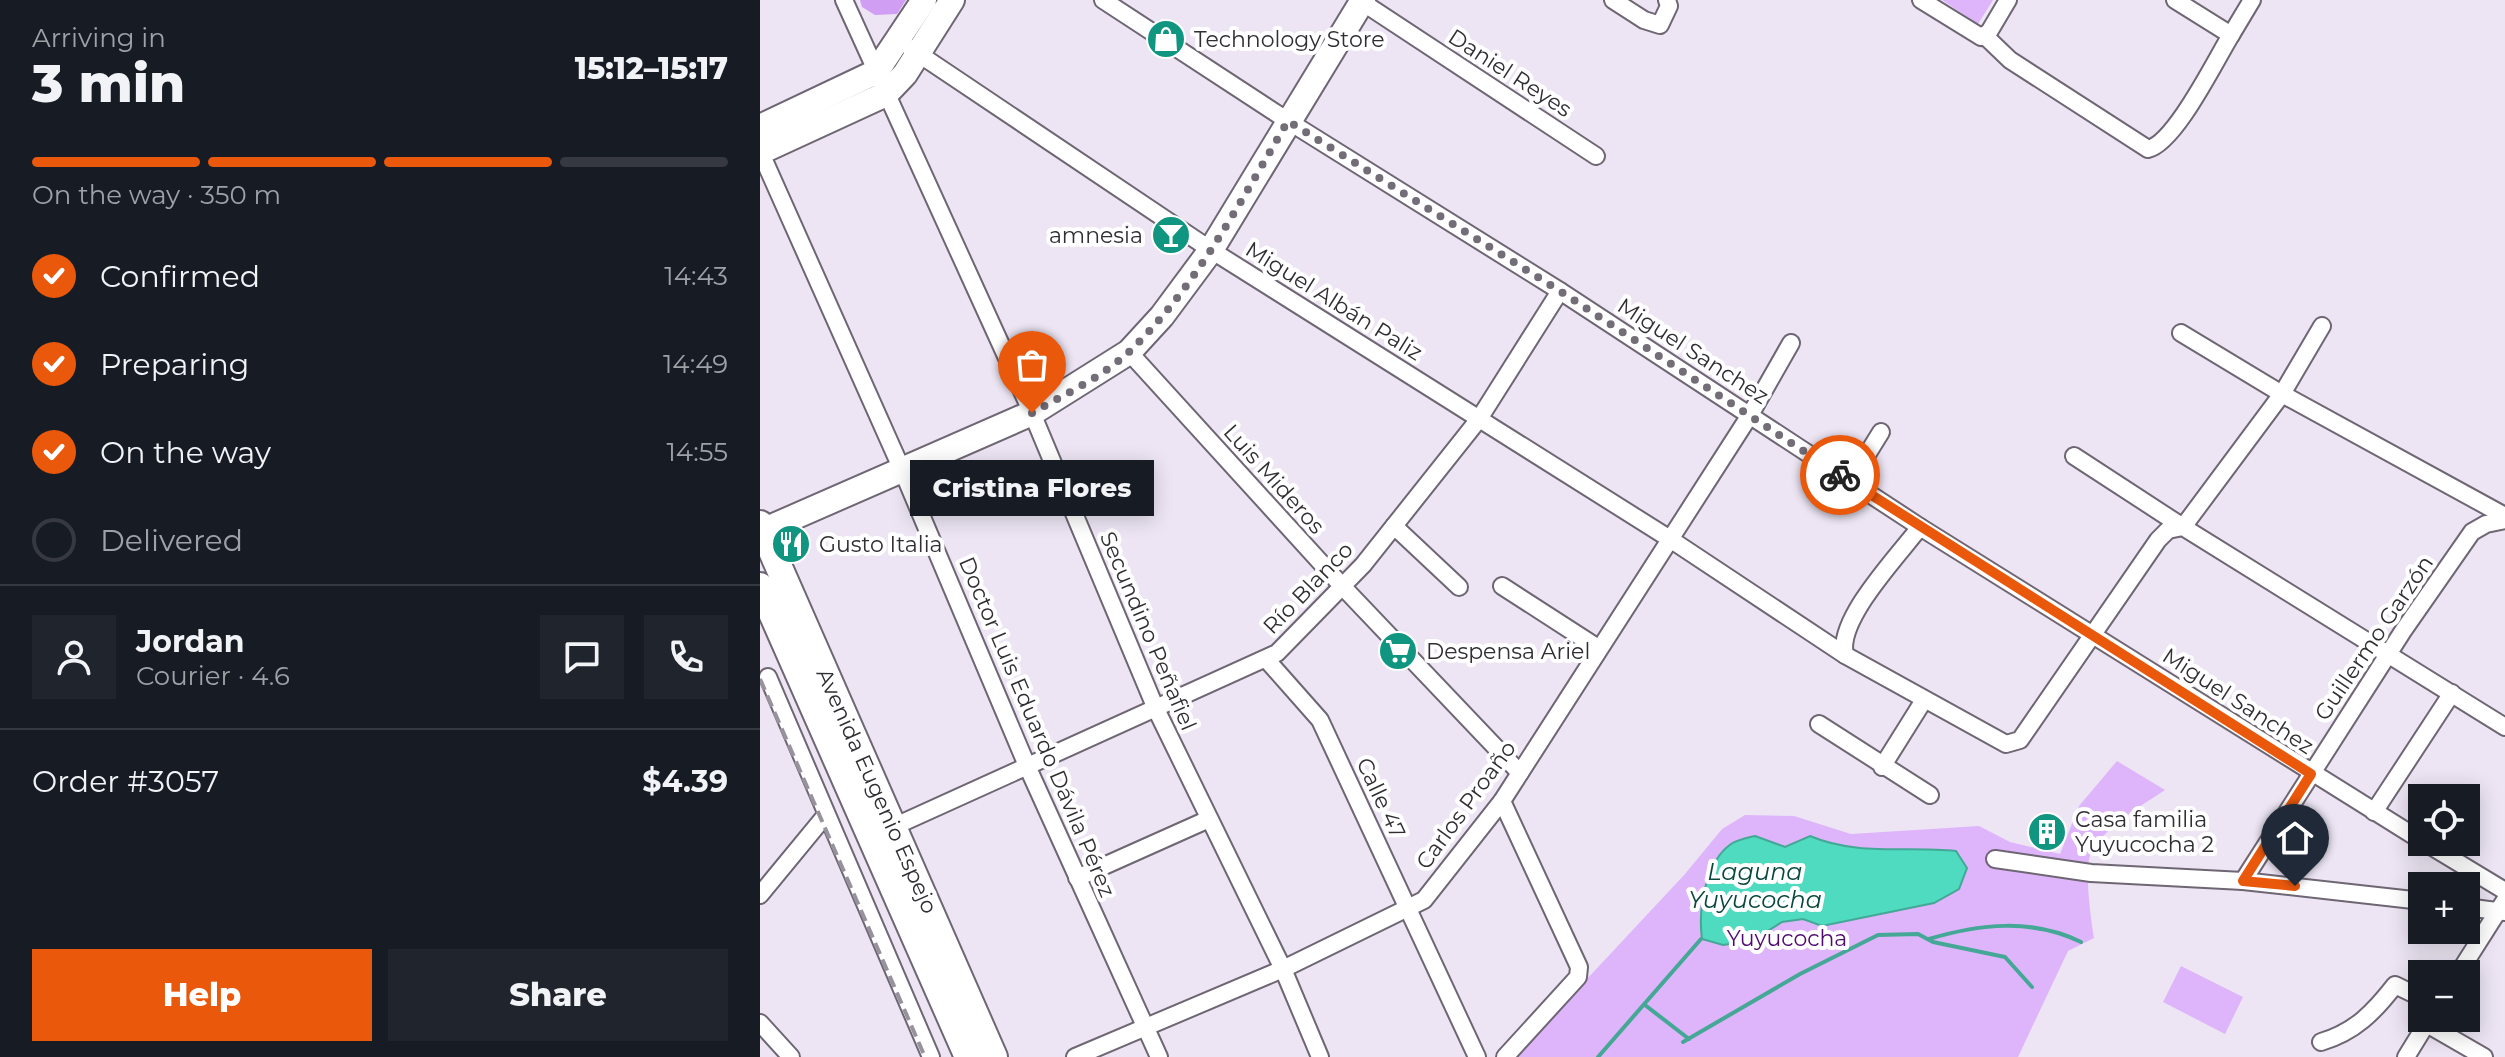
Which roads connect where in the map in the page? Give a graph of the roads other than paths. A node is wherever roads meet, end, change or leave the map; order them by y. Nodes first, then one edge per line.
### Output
1 (844, 0) edge
2 (924, 0) edge
3 (952, 0) edge
4 (1103, 0) edge
5 (1613, 0) edge
6 (1667, 0) edge
7 (1921, 0) edge
8 (2008, 0) edge
9 (2175, 0) edge
10 (2252, 0) edge
11 (1361, 1) edge
12 (1989, 31) junction
13 (2231, 35) junction
14 (908, 47) junction
15 (881, 83) junction
16 (1288, 121) junction
17 (760, 127) edge
18 (760, 152) edge
19 (1596, 156) dead end
20 (1211, 250) junction
21 (1560, 291) junction
22 (2322, 326) dead end
23 (2181, 333) dead end
24 (1791, 343) dead end
25 (1129, 352) junction
26 (2282, 394) junction
27 (1032, 413) junction
28 (1750, 415) junction
29 (1479, 419) junction
30 (1881, 432) dead end
31 (2074, 456) dead end
32 (903, 472) junction
33 (1850, 482) junction
34 (2505, 518) edge
35 (1394, 526) junction
36 (1920, 527) junction
37 (2183, 527) junction
38 (761, 529) edge
39 (1670, 539) junction
40 (760, 586) edge
41 (1502, 586) dead end
42 (1343, 587) junction
43 (1459, 587) dead end
44 (2091, 632) junction
45 (1598, 648) junction
46 (2389, 653) junction
47 (1845, 655) junction
48 (1266, 659) junction
49 (793, 661) junction
50 (764, 680) edge
51 (2452, 693) junction
52 (1924, 700) junction
53 (1156, 709) junction
54 (1819, 724) dead end
55 (2505, 727) edge
56 (1882, 767) junction
57 (1028, 768) junction
58 (1520, 773) junction
59 (2311, 774) junction
60 (1930, 795) dead end
61 (1502, 801) junction
62 (2374, 812) junction
63 (825, 816) junction
64 (1209, 819) junction
65 (893, 827) junction
66 (2408, 832) edge
67 (2448, 856) edge
68 (1995, 859) dead end
69 (1077, 878) junction
70 (2243, 881) junction
71 (2505, 891) edge
72 (760, 895) edge
73 (2408, 899) edge
74 (2480, 907) edge
75 (1408, 908) junction
76 (2502, 908) edge
77 (2467, 960) edge
78 (1283, 969) junction
79 (2408, 991) edge
80 (760, 1023) edge
81 (1145, 1026) junction
82 (2421, 1032) edge
83 (2445, 1032) edge
84 (2321, 1042) dead end
85 (791, 1057) edge
86 (931, 1057) edge
87 (968, 1057) edge
88 (994, 1057) edge
89 (1075, 1057) edge
90 (1159, 1057) edge
91 (1320, 1057) edge
92 (1477, 1057) edge
93 (1505, 1057) edge
94 (2406, 1057) edge
95 (2484, 1057) edge

1 - 15 street, Secundino Peñafiel
2 - 14 street
3 - 14 street
4 - 16 street, Miguel Sanchez
5 - 6 street
7 - 12 street
8 - 12 street
9 - 13 street
10 - 13 street
11 - 16 street
11 - 19 street, Daniel Reyes
12 - 13 street
14 - 15 street
14 - 20 street, Miguel Albán Paliz
15 - 17 street
15 - 18 street
15 - 27 street, Secundino Peñafiel
16 - 20 street
16 - 21 street, Miguel Sanchez
18 - 32 street, Doctor Luis Eduardo Dávila Pérez
20 - 25 street
20 - 29 street, Miguel Albán Paliz
21 - 28 street, Miguel Sanchez
21 - 29 street, Río Blanco
22 - 26 street
23 - 26 street
24 - 28 street, Carlos Proaño
25 - 27 street
25 - 42 street, Luis Mideros
26 - 34 street
26 - 37 street
27 - 32 street
27 - 53 street, Secundino Peñafiel
28 - 33 street, Miguel Sanchez
28 - 39 street, Carlos Proaño
29 - 35 street, Río Blanco
29 - 39 street, Miguel Albán Paliz
30 - 33 street
31 - 37 street
32 - 38 street
32 - 57 street, Doctor Luis Eduardo Dávila Pérez
33 - 36 street, Miguel Sanchez
34 - 46 street, Guillermo Garzón
35 - 42 street, Río Blanco
35 - 43 street
36 - 44 street, Miguel Sanchez
36 - 47 street
37 - 44 street
37 - 46 street
38 - 65 main road, Avenida Eugenio Espejo
39 - 45 street, Carlos Proaño
39 - 47 street, Miguel Albán Paliz
40 - 49 main road, Avenida Eugenio Espejo
41 - 45 street
42 - 48 street, Río Blanco
42 - 58 street, Luis Mideros
44 - 52 street, Miguel Albán Paliz
44 - 59 street, Miguel Sanchez
45 - 58 street, Carlos Proaño
46 - 51 street
46 - 59 street, Guillermo Garzón
47 - 52 street, Miguel Albán Paliz
48 - 53 street, Río Blanco
48 - 75 street, Calle 47
49 - 50 street
49 - 87 main road, Avenida Eugenio Espejo
50 - 63 street
51 - 55 street
51 - 62 street
52 - 56 street
53 - 57 street, Río Blanco
53 - 64 street, Secundino Peñafiel
54 - 56 street
56 - 60 street
57 - 65 street, Río Blanco
57 - 69 street, Doctor Luis Eduardo Dávila Pérez
58 - 61 street, Carlos Proaño
59 - 62 street, Miguel Sanchez
59 - 70 street, Guillermo Garzón
61 - 75 street, Carlos Proaño
61 - 93 street
62 - 66 street, Miguel Sanchez
63 - 72 street
63 - 86 street
64 - 69 street
64 - 78 street, Secundino Peñafiel
65 - 88 main road, Avenida Eugenio Espejo
67 - 71 street, Miguel Sanchez
68 - 70 street
69 - 81 street, Doctor Luis Eduardo Dávila Pérez
70 - 73 street
74 - 76 street
75 - 78 street, Carlos Proaño
75 - 92 street, Calle 47
76 - 77 street
78 - 81 street, Carlos Proaño
78 - 91 street, Secundino Peñafiel
79 - 84 street
80 - 85 street
81 - 89 street, Carlos Proaño
81 - 90 street, Doctor Luis Eduardo Dávila Pérez
82 - 94 street
83 - 95 street

